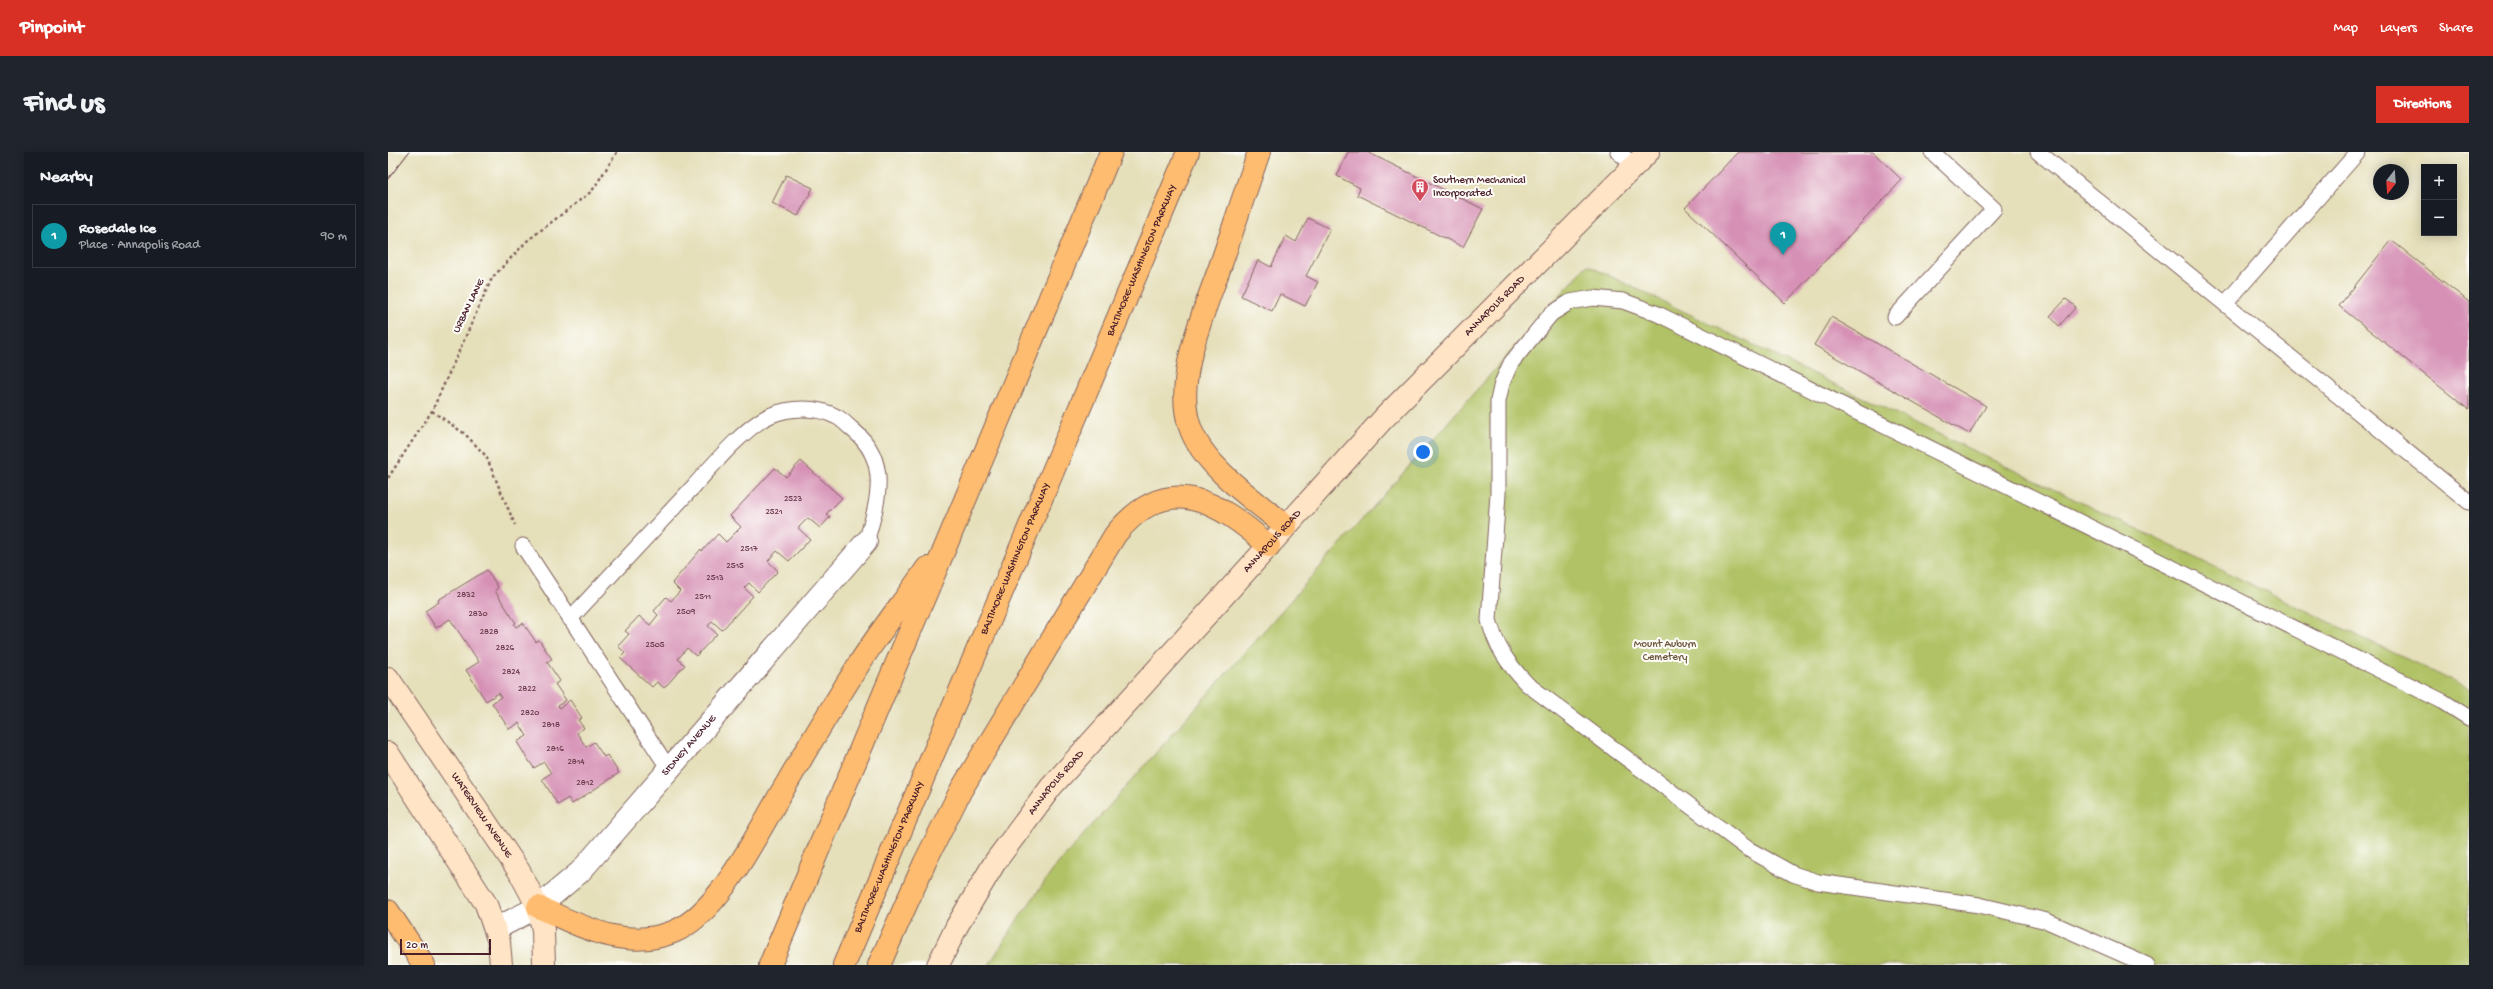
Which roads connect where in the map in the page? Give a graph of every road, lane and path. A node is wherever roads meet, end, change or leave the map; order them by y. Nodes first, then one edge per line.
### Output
1 (617, 152) edge
2 (1112, 152) edge
3 (1188, 152) edge
4 (1259, 152) edge
5 (1618, 152) edge
6 (1932, 152) edge
7 (2038, 152) edge
8 (2358, 152) edge
9 (1641, 159) edge
10 (2225, 304) junction
11 (1895, 317) dead end
12 (432, 411) junction
13 (388, 478) edge
14 (2469, 502) edge
15 (1286, 526) junction
16 (951, 535) junction
17 (866, 542) joint
18 (523, 546) joint
19 (1268, 546) junction
20 (570, 619) junction
21 (388, 678) edge
22 (2469, 718) edge
23 (388, 753) edge
24 (669, 769) junction
25 (538, 906) junction
26 (388, 911) edge
27 (495, 929) junction
28 (424, 965) edge
29 (501, 965) edge
30 (544, 965) edge
31 (770, 965) edge
32 (844, 965) edge
33 (879, 965) edge
34 (938, 965) edge
35 (2147, 965) edge

1 - 12 path, URBAN LANE
2 - 16 highway
3 - 32 highway, BALTIMORE-WASHINGTON PARKWAY
4 - 15 highway
5 - 9 lane
6 - 11 lane
7 - 10 lane
8 - 10 lane
9 - 15 main road, ANNAPOLIS ROAD
10 - 14 lane
12 - 13 path, URBAN LANE
12 - 18 path
15 - 19 main road, ANNAPOLIS ROAD
16 - 25 highway
16 - 31 highway
17 - 20 lane
17 - 24 street, SIDNEY AVENUE
18 - 20 lane
19 - 33 highway
19 - 34 main road, ANNAPOLIS ROAD
20 - 24 lane
21 - 25 main road, WATERVIEW AVENUE
22 - 35 lane
23 - 27 main road
24 - 25 street, SIDNEY AVENUE
25 - 27 street, SIDNEY AVENUE
25 - 30 main road, WATERVIEW AVENUE
26 - 28 highway
27 - 29 main road

